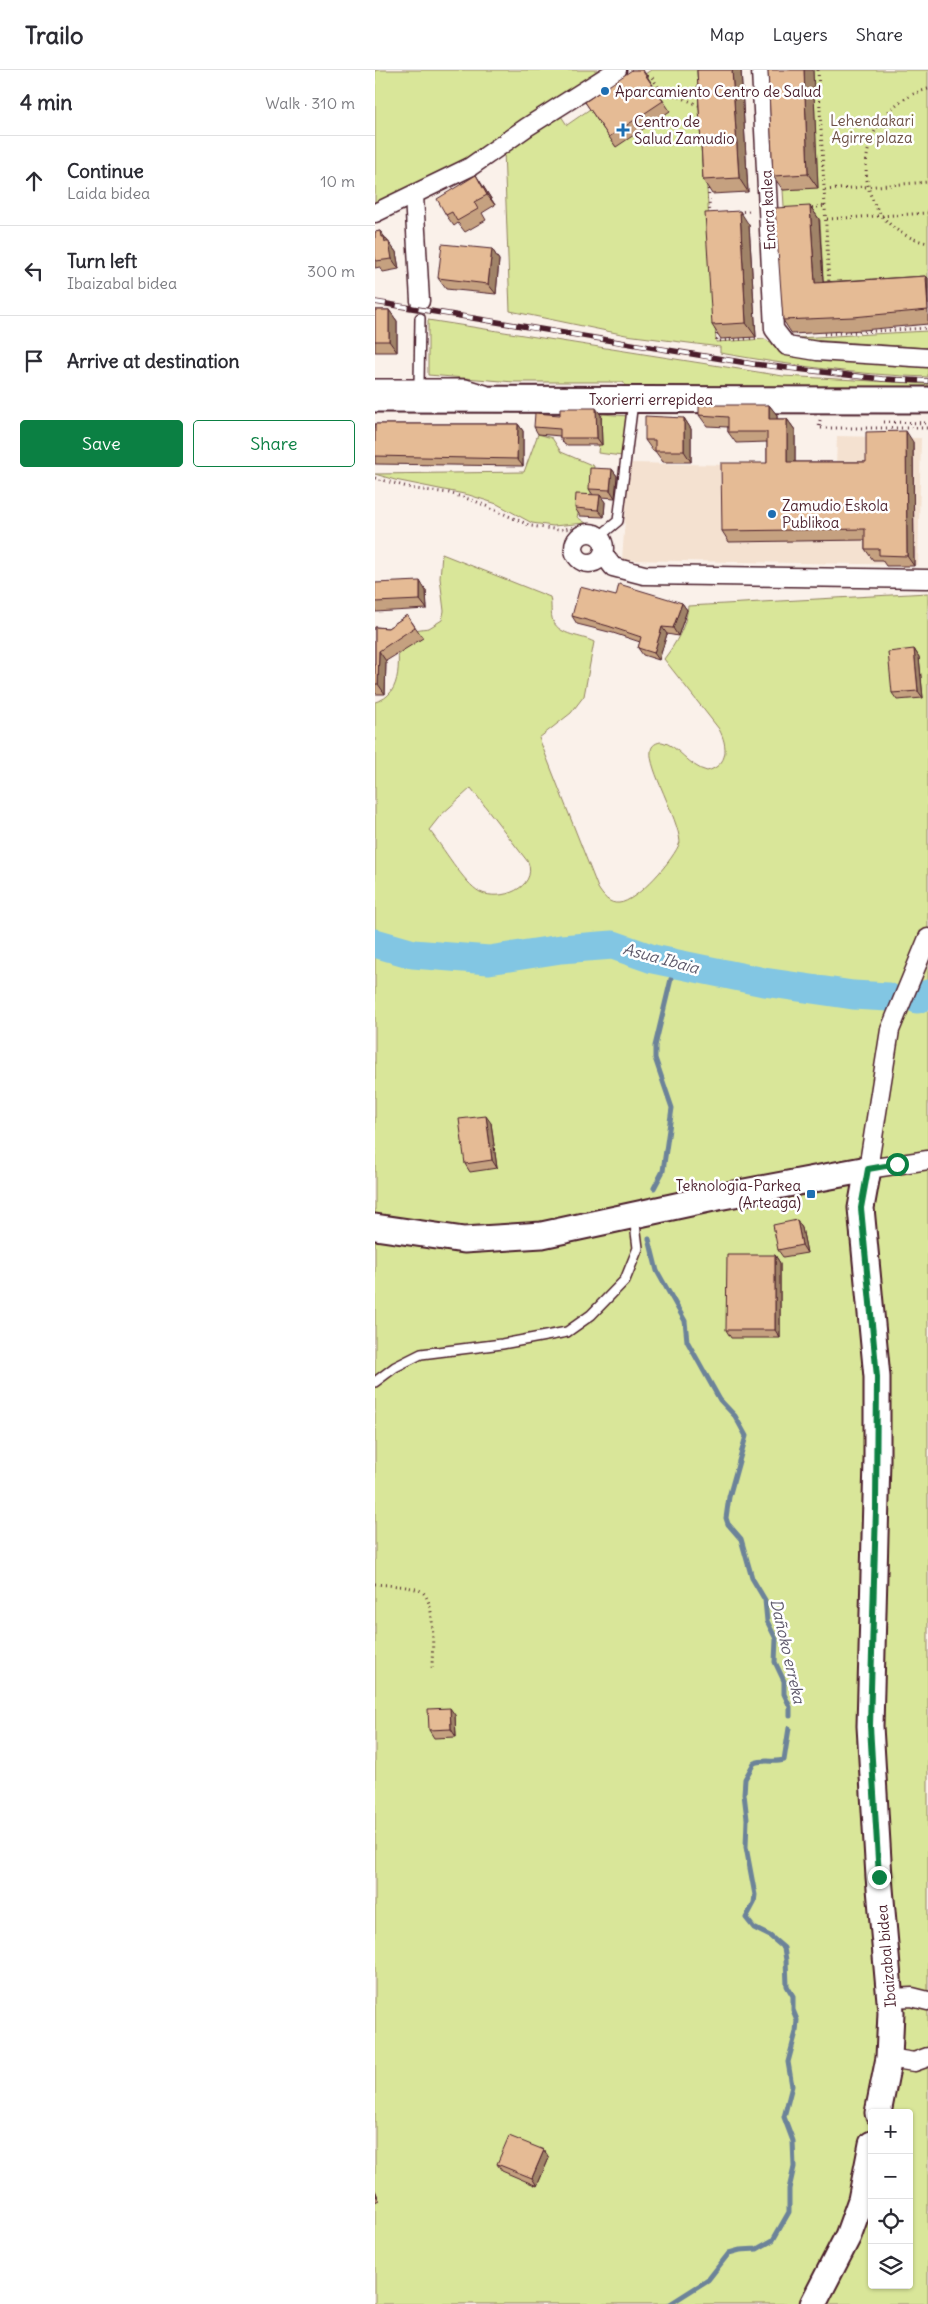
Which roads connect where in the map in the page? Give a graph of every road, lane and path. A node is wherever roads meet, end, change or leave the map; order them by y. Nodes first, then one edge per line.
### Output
1 (617, 70) edge
2 (761, 70) edge
3 (818, 70) edge
4 (638, 75) edge
5 (928, 89) edge
6 (702, 97) edge
7 (702, 106) junction
8 (703, 113) edge
9 (707, 175) edge
10 (928, 182) edge
11 (868, 188) junction
12 (825, 190) junction
13 (414, 196) junction
14 (826, 206) junction
15 (801, 208) edge
16 (750, 211) dead end
17 (734, 212) edge
18 (375, 213) edge
19 (710, 213) junction
20 (718, 213) edge
21 (928, 213) edge
22 (883, 216) junction
23 (827, 219) junction
24 (710, 223) edge
25 (928, 243) edge
26 (829, 292) edge
27 (420, 310) joint
28 (716, 321) edge
29 (928, 328) edge
30 (815, 334) edge
31 (757, 338) dead end
32 (928, 358) edge
33 (375, 384) edge
34 (419, 384) junction
35 (375, 399) edge
36 (509, 399) junction
37 (634, 399) junction
38 (928, 400) edge
39 (829, 421) dead end
40 (878, 422) dead end
41 (928, 423) edge
42 (928, 428) edge
43 (375, 478) edge
44 (586, 526) dead end
45 (606, 531) dead end
46 (603, 554) dead end
47 (928, 579) edge
48 (928, 938) edge
49 (928, 1160) edge
50 (868, 1169) junction
51 (633, 1216) junction
52 (375, 1227) edge
53 (375, 1382) edge
54 (375, 1584) edge
55 (432, 1670) dead end
56 (891, 1998) junction
57 (928, 2001) edge
58 (928, 2057) edge
59 (889, 2058) junction
60 (879, 2109) edge
61 (870, 2154) edge
62 (813, 2304) edge

1 - 13 street
2 - 32 street, Enara kalea
3 - 12 path
4 - 7 path
5 - 11 path
6 - 7 path
7 - 8 path
9 - 19 path
10 - 11 path
11 - 12 path
11 - 22 path
12 - 14 path
13 - 18 street
13 - 27 street
14 - 15 path
14 - 23 path
16 - 17 path
19 - 20 path
19 - 24 path
21 - 22 path
22 - 23 path
22 - 25 path
23 - 26 path
27 - 34 lane
28 - 31 path
29 - 30 path
33 - 34 lane
34 - 36 lane
35 - 36 street, Txorierri errepidea
36 - 37 street, Txorierri errepidea
37 - 38 street, Txorierri errepidea
37 - 45 lane
39 - 42 path
40 - 41 path
43 - 44 path
46 - 47 street
48 - 50 street
49 - 50 street
50 - 51 street
50 - 56 street, Ibaizabal bidea
51 - 52 street
51 - 53 lane
54 - 55 path
56 - 57 street
56 - 59 street, Ibaizabal bidea
58 - 59 street
59 - 60 street, Ibaizabal bidea
61 - 62 street

